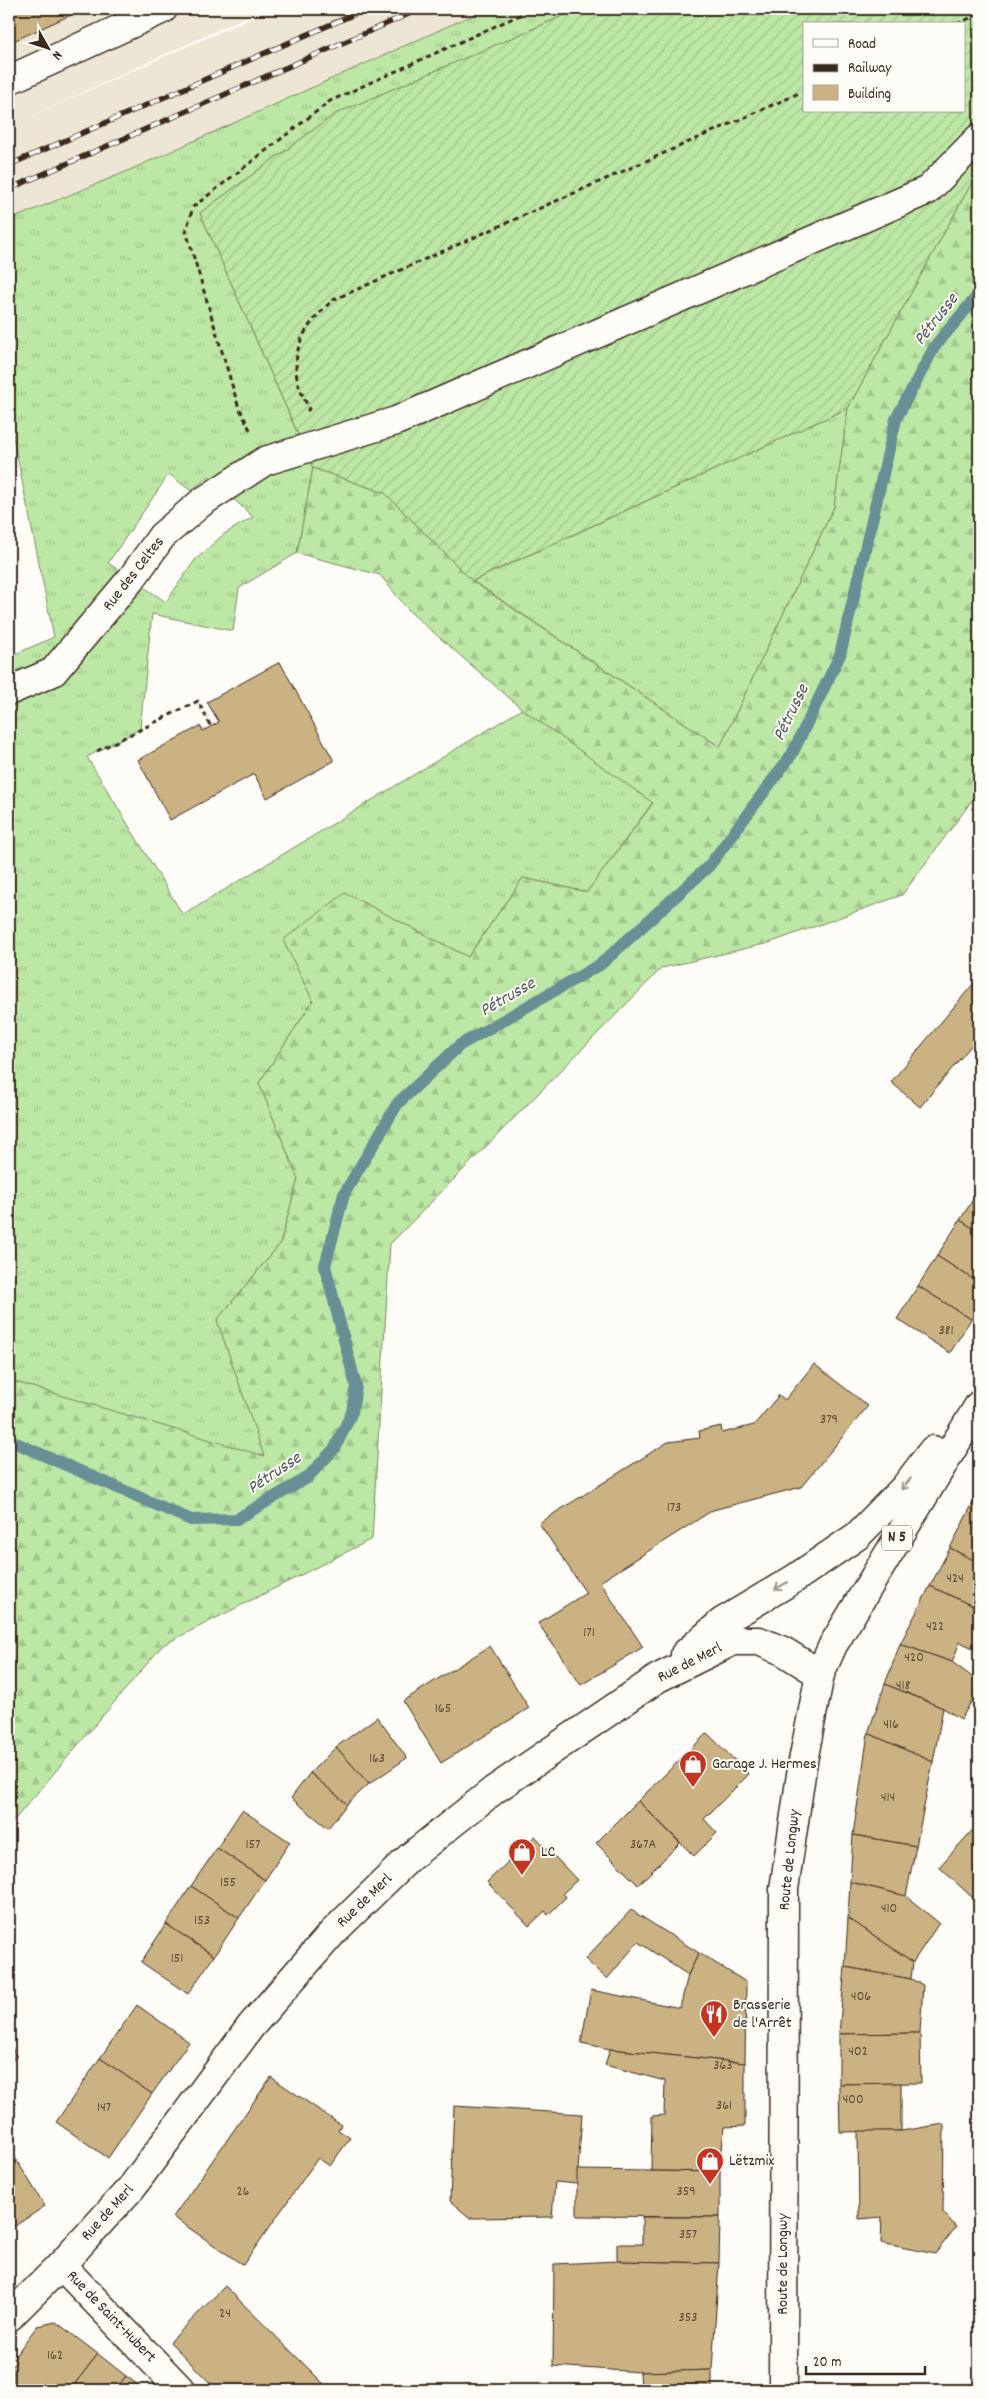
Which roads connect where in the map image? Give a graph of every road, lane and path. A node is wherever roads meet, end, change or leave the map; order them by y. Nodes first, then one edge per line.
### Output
1 (163, 9) edge
2 (533, 9) edge
3 (979, 14) edge
4 (961, 22) edge
5 (9, 80) edge
6 (803, 92) edge
7 (979, 138) edge
8 (304, 415) dead end
9 (266, 460) junction
10 (9, 691) edge
11 (211, 727) dead end
12 (97, 751) dead end
13 (979, 1391) edge
14 (979, 1405) edge
15 (820, 1674) junction
16 (658, 1678) junction
17 (61, 2265) junction
18 (9, 2317) edge
19 (181, 2390) edge
20 (783, 2390) edge

1 - 5 main road
2 - 9 path
3 - 4 path
6 - 8 path
7 - 9 main road, Rue des Celtes
9 - 10 main road, Rue des Celtes
11 - 12 path
13 -> 16 main road, N 5
14 - 15 main road, Route de Longwy / N 5
15 - 16 main road, Rue de Merl
15 - 20 main road, Route de Longwy / N 5
16 - 17 main road, Rue de Merl
17 - 18 main road, Rue de Merl
17 - 19 main road, Rue de Saint-Hubert

